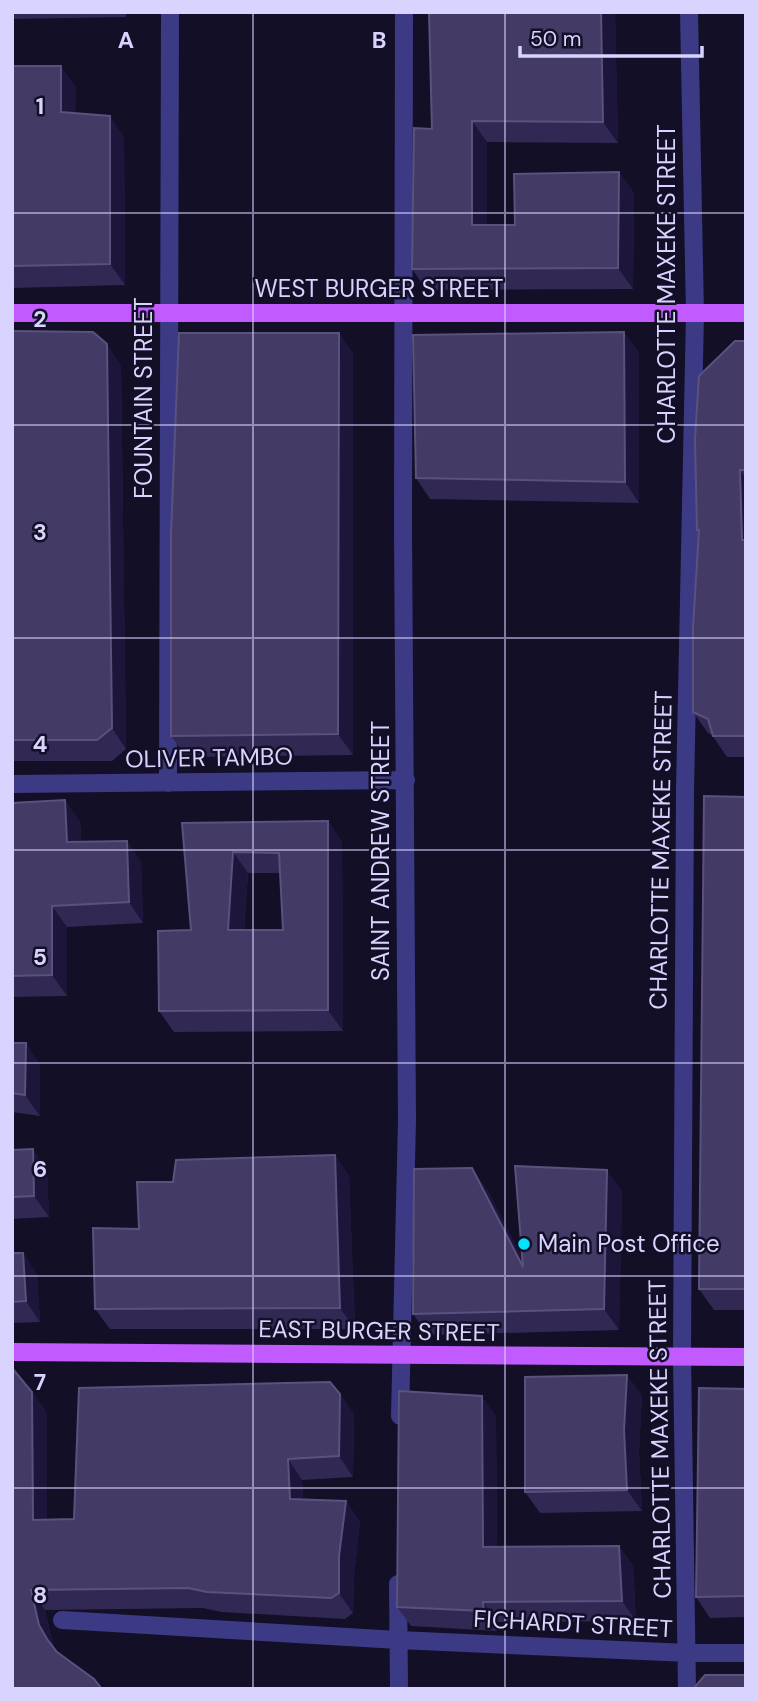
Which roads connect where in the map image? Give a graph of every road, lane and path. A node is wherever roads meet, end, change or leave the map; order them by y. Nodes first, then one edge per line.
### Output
1 (170, 12) edge
2 (404, 12) edge
3 (689, 12) edge
4 (403, 312) junction
5 (12, 313) edge
6 (746, 313) edge
7 (169, 314) junction
8 (695, 314) junction
9 (406, 780) junction
10 (168, 783) junction
11 (12, 784) edge
12 (12, 1352) edge
13 (401, 1356) junction
14 (682, 1357) junction
15 (746, 1357) edge
16 (400, 1437) edge
17 (399, 1573) edge
18 (62, 1620) dead end
19 (398, 1640) junction
20 (687, 1653) junction
21 (746, 1653) edge
22 (399, 1689) edge
23 (687, 1689) edge

1 - 7 street, FOUNTAIN STREET
2 - 4 street, SAINT ANDREW STREET
3 - 8 street, CHARLOTTE MAXEKE STREET
4 - 7 main road, WEST BURGER STREET
4 - 8 main road, WEST BURGER STREET
4 - 9 street, SAINT ANDREW STREET
5 - 7 main road, WEST BURGER STREET
6 - 8 main road, WEST BURGER STREET
7 - 10 street, FOUNTAIN STREET
8 - 14 street, CHARLOTTE MAXEKE STREET
9 - 10 street, OLIVER TAMBO
9 - 13 street, SAINT ANDREW STREET
10 - 11 street, OLIVER TAMBO
12 - 13 main road, EAST BURGER STREET
13 - 14 main road, EAST BURGER STREET
13 - 16 street, SAINT ANDREW STREET
14 - 15 main road, EAST BURGER STREET
14 - 20 street, CHARLOTTE MAXEKE STREET
17 - 19 street
18 - 19 street, FICHARDT STREET
19 - 20 street, FICHARDT STREET
19 - 22 street
20 - 21 street, FICHARDT STREET
20 - 23 street, CHARLOTTE MAXEKE STREET

